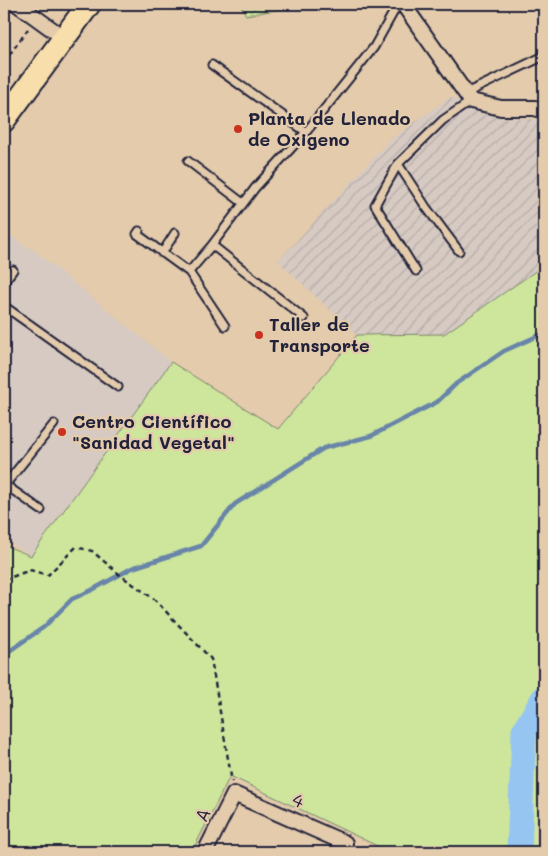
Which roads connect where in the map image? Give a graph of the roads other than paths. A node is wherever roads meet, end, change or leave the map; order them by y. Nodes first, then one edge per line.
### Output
1 (18, 4) edge
2 (70, 4) edge
3 (89, 4) edge
4 (398, 4) edge
5 (403, 4) edge
6 (51, 28) junction
7 (544, 56) edge
8 (212, 65) dead end
9 (4, 94) edge
10 (469, 97) junction
11 (544, 111) edge
12 (4, 120) edge
13 (306, 132) junction
14 (188, 160) dead end
15 (398, 164) junction
16 (244, 203) junction
17 (139, 231) dead end
18 (175, 233) dead end
19 (212, 245) junction
20 (459, 252) dead end
21 (162, 253) junction
22 (13, 270) dead end
23 (416, 271) dead end
24 (189, 272) junction
25 (4, 282) edge
26 (4, 306) edge
27 (304, 318) dead end
28 (225, 326) dead end
29 (118, 387) dead end
30 (54, 424) dead end
31 (4, 485) edge
32 (41, 510) dead end
33 (234, 794) joint
34 (343, 848) edge
35 (205, 852) edge

1 - 6 street
2 - 6 main road
3 - 6 main road
4 - 13 lane
5 - 10 street
6 - 9 main road
6 - 12 main road
7 - 10 lane
8 - 13 lane
10 - 11 street
10 - 15 lane
13 - 16 lane
14 - 16 lane
15 - 20 lane
15 - 23 lane
16 - 19 lane
17 - 21 lane
18 - 21 lane
19 - 24 lane
19 - 27 lane
21 - 24 lane
22 - 25 lane
24 - 28 lane
26 - 29 lane
30 - 31 lane
31 - 32 lane
33 - 34 street, 4
33 - 35 street, A

